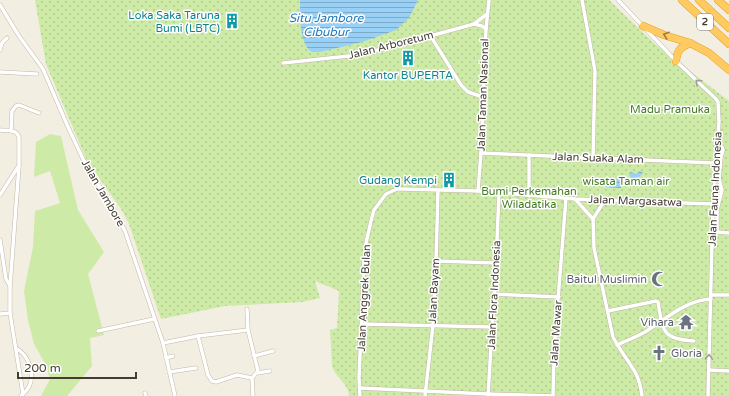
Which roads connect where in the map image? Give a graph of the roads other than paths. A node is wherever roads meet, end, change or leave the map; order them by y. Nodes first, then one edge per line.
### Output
1 (489, 0) edge
2 (582, 0) edge
3 (618, 0) edge
4 (682, 0) edge
5 (699, 0) edge
6 (718, 0) edge
7 (725, 0) edge
8 (0, 5) edge
9 (729, 5) edge
10 (729, 10) edge
11 (488, 14) junction
12 (474, 24) junction
13 (643, 26) junction
14 (729, 28) edge
15 (486, 30) junction
16 (430, 35) junction
17 (7, 38) dead end
18 (690, 43) junction
19 (729, 44) edge
20 (0, 50) edge
21 (676, 61) junction
22 (283, 63) dead end
23 (729, 70) edge
24 (0, 72) edge
25 (37, 74) dead end
26 (483, 97) junction
27 (39, 113) dead end
28 (0, 130) edge
29 (10, 131) junction
30 (717, 143) junction
31 (481, 153) junction
32 (529, 155) junction
33 (593, 157) junction
34 (715, 163) junction
35 (19, 166) junction
36 (438, 190) junction
37 (478, 191) junction
38 (499, 193) junction
39 (0, 195) edge
40 (529, 196) junction
41 (566, 198) junction
42 (574, 199) junction
43 (605, 200) junction
44 (713, 204) junction
45 (593, 219) junction
46 (715, 232) junction
47 (729, 233) edge
48 (0, 240) edge
49 (436, 261) junction
50 (496, 263) junction
51 (10, 286) junction
52 (494, 294) junction
53 (711, 295) junction
54 (729, 295) edge
55 (559, 297) junction
56 (711, 299) junction
57 (248, 309) dead end
58 (608, 311) junction
59 (10, 313) junction
60 (0, 314) edge
61 (154, 319) junction
62 (661, 321) junction
63 (362, 324) junction
64 (433, 325) junction
65 (492, 327) junction
66 (248, 330) junction
67 (98, 331) dead end
68 (198, 336) junction
69 (694, 341) dead end
70 (163, 344) junction
71 (617, 345) junction
72 (17, 350) junction
73 (273, 351) dead end
74 (173, 356) dead end
75 (254, 356) junction
76 (166, 358) junction
77 (196, 368) dead end
78 (709, 370) junction
79 (729, 371) edge
80 (169, 372) junction
81 (270, 372) dead end
82 (257, 373) junction
83 (252, 378) junction
84 (360, 388) junction
85 (425, 391) junction
86 (22, 395) edge
87 (488, 395) edge
88 (174, 396) edge
89 (248, 396) edge
90 (253, 396) edge
91 (360, 396) edge
92 (425, 396) edge
93 (553, 396) edge
94 (642, 396) edge
95 (708, 396) edge

1 - 11 street, Jalan Taman Nasional
2 - 33 street
3 - 13 street, Jalan Fauna Indonesia
4 - 19 highway, 2
5 - 14 highway, 2
6 - 10 highway
7 - 9 highway
8 - 61 street, Jalan Jambore
11 - 12 street, Jalan Arboretum
11 - 15 street, Jalan Taman Nasional
12 - 15 street
12 - 16 street, Jalan Arboretum
18 -> 13 highway
13 - 21 street, Jalan Fauna Indonesia
15 - 26 street, Jalan Taman Nasional
16 - 22 street, Jalan Arboretum
16 - 26 street
17 - 20 street
18 - 21 highway
18 - 23 highway
30 -> 21 street, Jalan Fauna Indonesia
24 - 25 street
26 - 31 street, Jalan Taman Nasional
27 - 29 street
28 - 29 street
29 - 35 street
30 - 34 street, Jalan Fauna Indonesia
30 - 46 street
31 - 32 street, Jalan Suaka Alam
31 - 37 street, Jalan Taman Nasional
32 - 33 street, Jalan Suaka Alam
32 - 40 street
33 - 34 street, Jalan Suaka Alam
34 - 44 street, Jalan Fauna Indonesia
35 - 39 street
35 - 51 street
36 - 37 street, Jalan Margasatwa
36 - 49 street, Jalan Bayam
36 - 63 street, Jalan Anggrek Bulan
37 - 38 street, Jalan Margasatwa
38 - 40 street, Jalan Margasatwa
38 - 50 street, Jalan Flora Indonesia
40 - 41 street, Jalan Margasatwa
41 - 42 street, Jalan Margasatwa
41 - 55 street, Jalan Mawar
42 - 43 street, Jalan Margasatwa
42 - 45 street
43 - 44 street, Jalan Margasatwa
43 - 45 street
44 - 46 street, Jalan Fauna Indonesia
45 - 58 street
46 - 47 street
46 - 53 street, Jalan Fauna Indonesia
48 - 51 street
49 - 50 street
49 - 64 street, Jalan Bayam
50 - 52 street, Jalan Flora Indonesia
51 - 59 street
52 - 55 street
52 - 65 street, Jalan Flora Indonesia
53 - 54 street
53 - 56 street, Jalan Fauna Indonesia
55 - 93 street, Jalan Mawar
56 - 62 street
78 -> 56 street, Jalan Fauna Indonesia
57 - 66 street
58 - 62 street
58 - 71 street
59 - 60 street
59 - 72 street
61 - 67 street
61 - 70 street, Jalan Jambore
62 - 69 street
62 - 71 street
63 - 64 street
63 - 84 street, Jalan Anggrek Bulan
64 - 65 street
64 - 85 street, Jalan Bayam
65 - 87 street, Jalan Flora Indonesia
66 - 68 street
66 - 75 street
68 - 70 street
68 - 83 street
70 - 76 street, Jalan Jambore
71 - 94 street
72 - 86 street
72 - 86 street
73 - 75 street
74 - 76 street
75 - 82 street
76 - 80 street, Jalan Jambore
77 - 80 street
78 - 79 street
78 - 95 street, Jalan Fauna Indonesia
80 - 88 street, Jalan Jambore
81 - 82 street
82 - 83 street
83 - 90 street
84 - 85 street
84 - 91 street, Jalan Anggrek Bulan
85 - 87 street
85 - 92 street, Jalan Bayam
87 - 93 street
89 - 90 street

